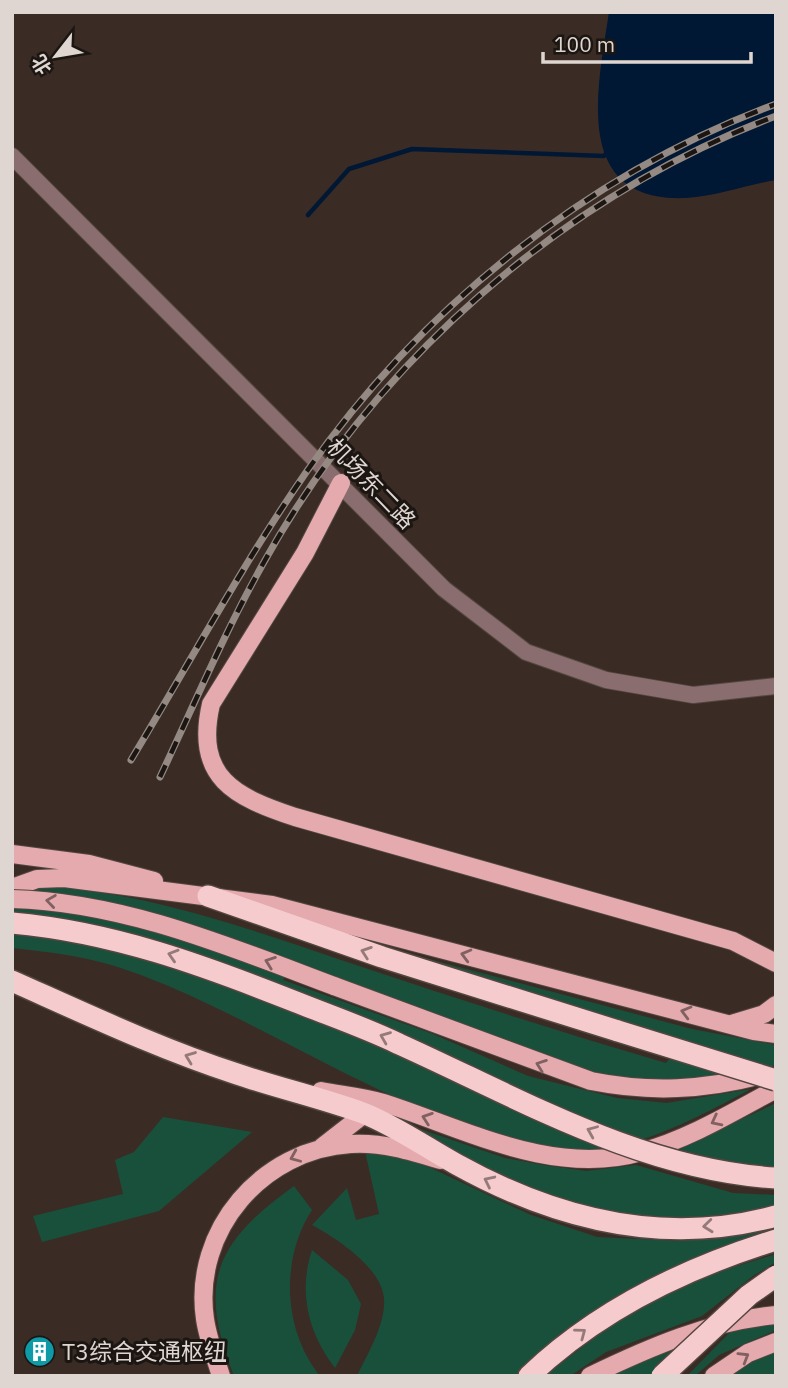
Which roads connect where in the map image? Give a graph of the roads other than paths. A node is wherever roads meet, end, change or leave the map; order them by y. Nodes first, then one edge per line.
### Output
1 (12, 156) edge
2 (341, 483) junction
3 (776, 686) edge
4 (12, 855) edge
5 (12, 888) edge
6 (208, 896) junction
7 (12, 899) edge
8 (12, 923) edge
9 (776, 963) edge
10 (12, 981) edge
11 (776, 1005) edge
12 (730, 1024) junction
13 (776, 1034) edge
14 (776, 1071) edge
15 (776, 1080) edge
16 (776, 1089) edge
17 (372, 1108) junction
18 (321, 1148) junction
19 (457, 1165) junction
20 (776, 1178) edge
21 (776, 1216) edge
22 (776, 1240) edge
23 (776, 1276) edge
24 (776, 1314) edge
25 (776, 1342) edge
26 (221, 1376) edge
27 (528, 1376) edge
28 (590, 1376) edge
29 (662, 1376) edge
30 (714, 1376) edge

1 - 2 street, 机场东二路
2 - 3 street, 机场东二路
2 - 9 main road
4 - 6 main road
5 - 6 main road
12 -> 6 main road
15 -> 6 highway, bridge
14 -> 7 main road, bridge
20 -> 8 highway, bridge
17 -> 10 highway
11 - 12 main road
12 - 13 main road
16 -> 17 main road
17 - 18 main road
17 - 19 highway
18 - 19 main road
18 -> 26 main road
21 -> 19 highway
27 -> 22 highway
23 - 29 highway, bridge
24 - 28 main road
30 -> 25 main road

